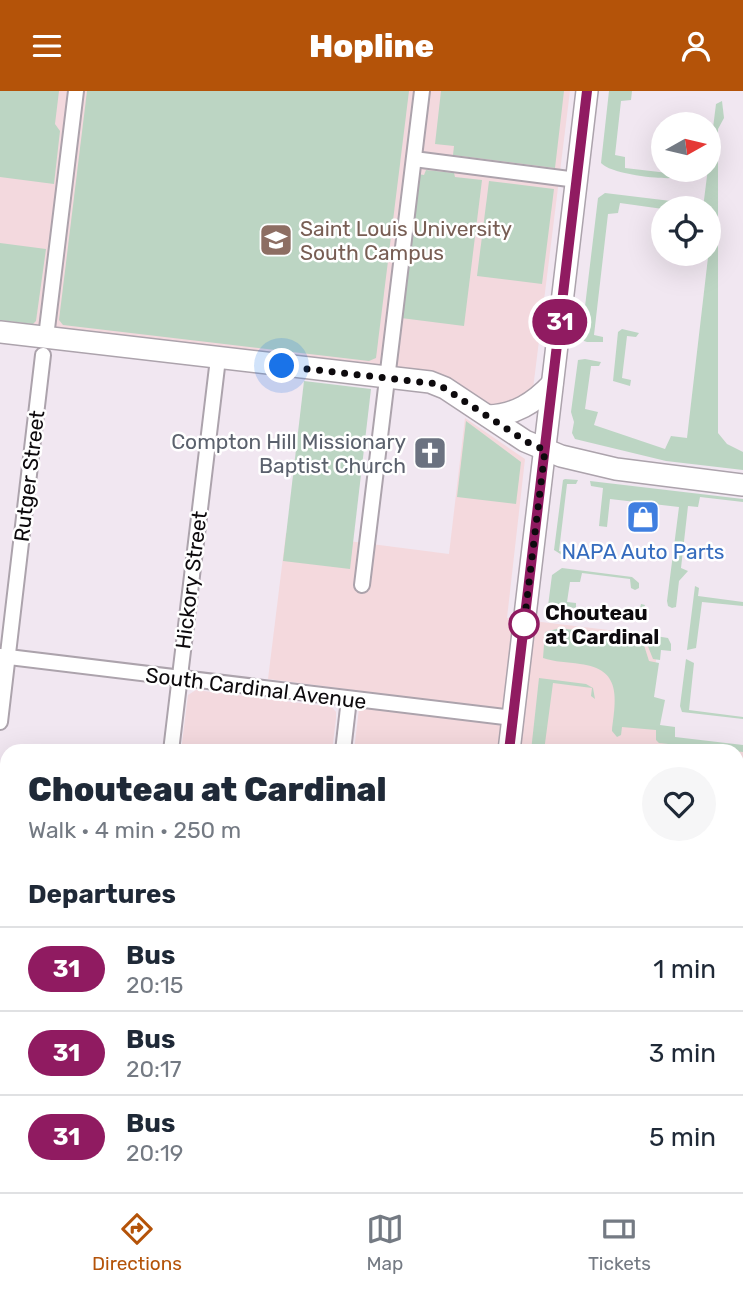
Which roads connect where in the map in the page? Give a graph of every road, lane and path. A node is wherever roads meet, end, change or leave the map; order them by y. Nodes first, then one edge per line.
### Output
1 (76, 91) edge
2 (422, 91) edge
3 (587, 91) edge
4 (414, 159) junction
5 (576, 180) junction
6 (0, 332) edge
7 (44, 346) junction
8 (216, 367) dead end
9 (387, 377) junction
10 (552, 384) junction
11 (488, 416) junction
12 (545, 450) junction
13 (743, 485) edge
14 (362, 585) dead end
15 (4, 656) edge
16 (180, 678) junction
17 (349, 699) junction
18 (513, 718) junction
19 (0, 722) edge
20 (172, 744) edge
21 (344, 744) edge
22 (510, 744) edge

1 - 7 street, Rutger Street
2 - 4 street
3 - 5 main road
4 - 5 street
4 - 9 street
5 - 10 main road
6 - 7 main road
7 - 9 main road
7 - 15 street, Rutger Street
8 - 16 street, Hickory Street
9 - 11 main road
9 - 14 street
10 - 11 main road
10 - 12 main road
11 - 12 main road
12 - 13 main road
12 - 18 main road
15 - 16 street, South Cardinal Avenue
15 - 19 street, Rutger Street
16 - 17 street, South Cardinal Avenue
16 - 20 street, Hickory Street
17 - 18 street, South Cardinal Avenue
17 - 21 street
18 - 22 main road

